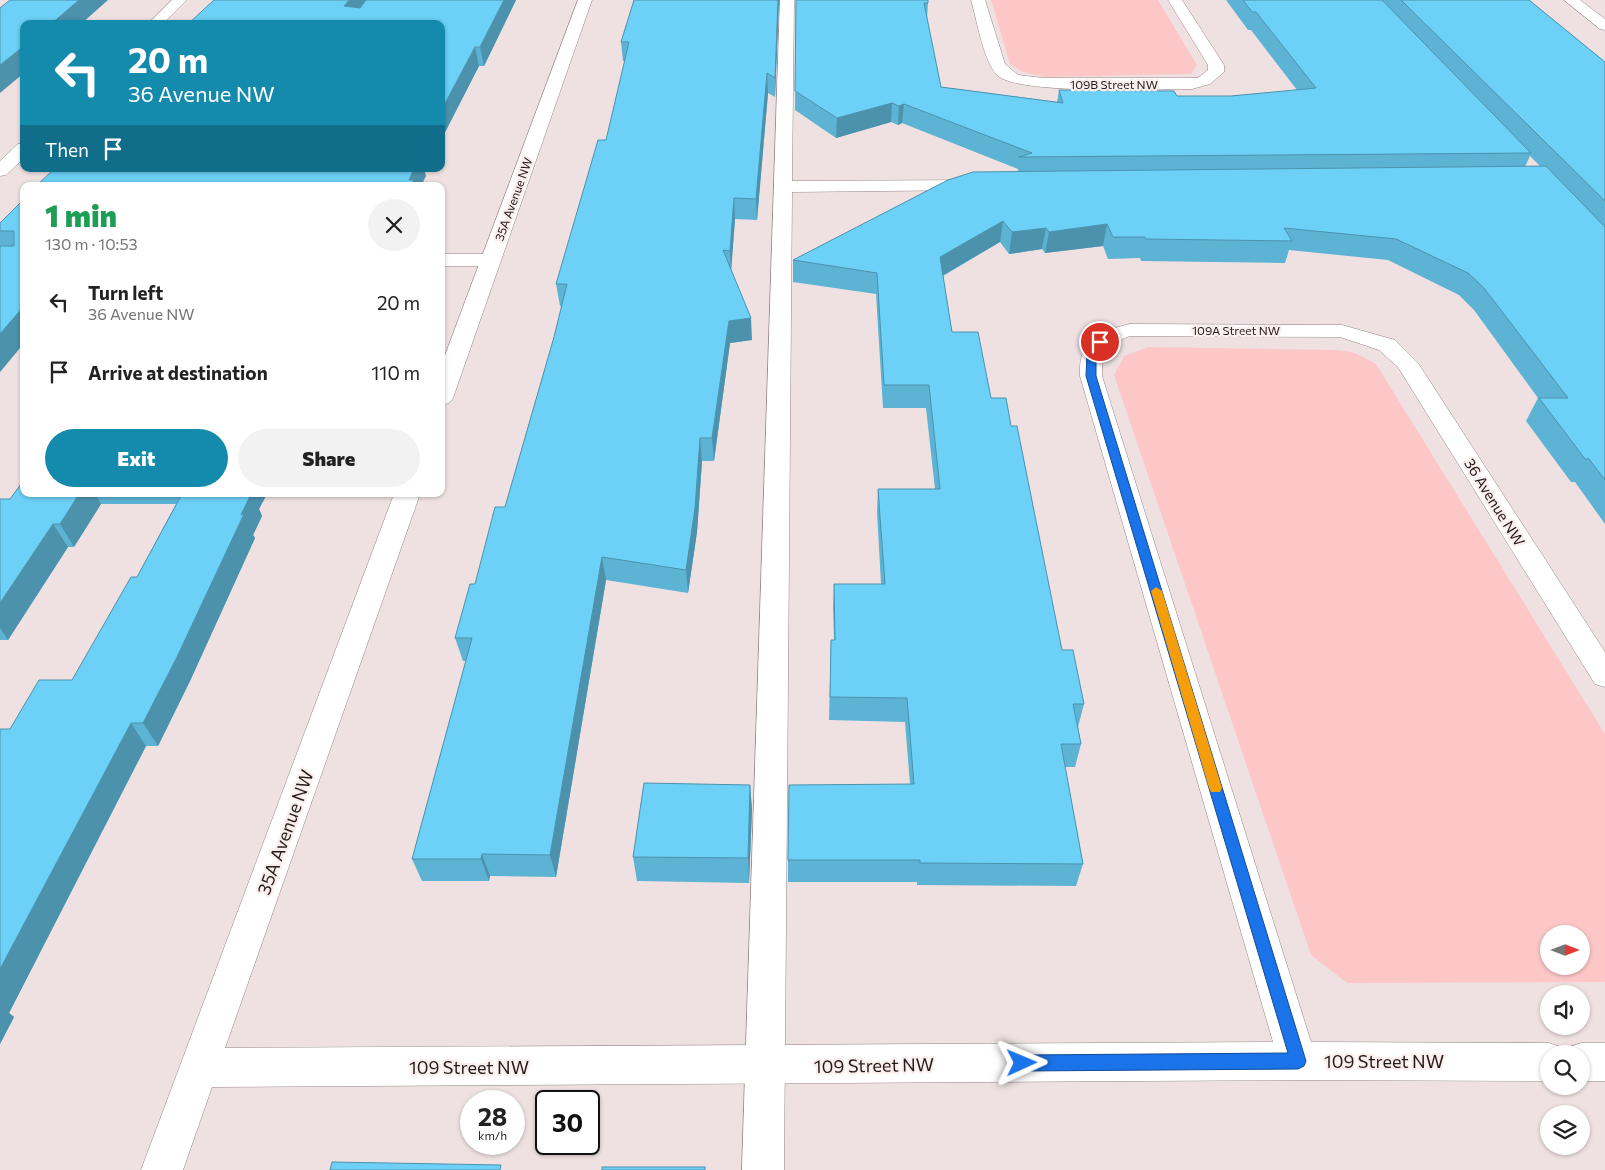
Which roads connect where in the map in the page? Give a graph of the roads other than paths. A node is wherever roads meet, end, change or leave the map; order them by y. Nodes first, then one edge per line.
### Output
1 (180, 0) edge
2 (585, 0) edge
3 (787, 0) edge
4 (978, 0) edge
5 (1175, 0) edge
6 (1570, 0) edge
7 (159, 20) edge
8 (1605, 26) edge
9 (20, 152) edge
10 (0, 171) edge
11 (993, 185) edge
12 (784, 186) junction
13 (445, 260) edge
14 (491, 260) junction
15 (1374, 339) joint
16 (445, 387) edge
17 (406, 497) edge
18 (1605, 676) edge
19 (1298, 1061) junction
20 (1540, 1062) edge
21 (1590, 1062) edge
22 (1605, 1062) edge
23 (765, 1066) junction
24 (199, 1068) junction
25 (162, 1170) edge
26 (763, 1170) edge

1 - 7 street
2 - 14 street, 35A Avenue NW
3 - 12 street
4 - 5 street, 109B Street NW
6 - 8 street
9 - 10 street
11 - 12 street
12 - 23 street
13 - 14 street
14 - 16 street, 35A Avenue NW
15 - 18 street, 36 Avenue NW
15 - 19 street, 109A Street NW
17 - 24 street, 35A Avenue NW
19 - 20 street, 109 Street NW
19 - 23 street, 109 Street NW
21 - 22 street
23 - 24 street, 109 Street NW
23 - 26 street
24 - 25 street, 35A Avenue NW

